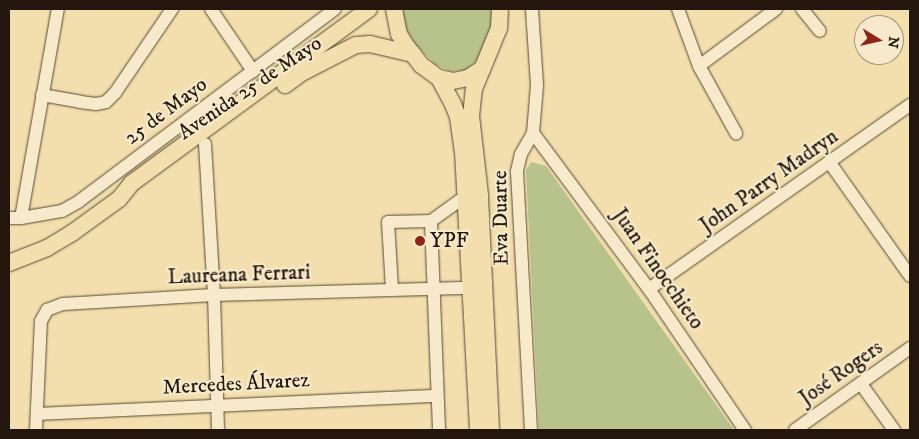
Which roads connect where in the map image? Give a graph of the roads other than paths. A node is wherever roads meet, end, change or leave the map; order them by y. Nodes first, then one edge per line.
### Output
1 (58, 9) edge
2 (172, 9) edge
3 (211, 9) edge
4 (335, 9) edge
5 (369, 9) edge
6 (394, 9) edge
7 (500, 9) edge
8 (532, 9) edge
9 (678, 9) edge
10 (776, 9) edge
11 (802, 9) edge
12 (820, 31) dead end
13 (413, 54) junction
14 (699, 66) junction
15 (482, 69) junction
16 (253, 71) junction
17 (439, 78) junction
18 (42, 95) junction
19 (909, 108) edge
20 (533, 133) junction
21 (736, 133) dead end
22 (205, 144) junction
23 (830, 164) junction
24 (467, 195) junction
25 (119, 199) junction
26 (15, 218) edge
27 (431, 221) junction
28 (9, 263) edge
29 (910, 276) edge
30 (434, 287) junction
31 (471, 288) junction
32 (392, 289) junction
33 (649, 289) junction
34 (214, 295) junction
35 (910, 348) edge
36 (861, 384) junction
37 (437, 396) junction
38 (217, 405) junction
39 (37, 414) junction
40 (36, 430) edge
41 (218, 430) edge
42 (439, 430) edge
43 (478, 430) edge
44 (491, 430) edge
45 (531, 430) edge
46 (745, 430) edge
47 (795, 430) edge
48 (894, 430) edge

1 - 18 street
2 - 18 street
3 - 16 street
4 - 16 street, 25 de Mayo
5 - 25 main road, Avenida 25 de Mayo
6 - 13 main road
7 - 15 main road
8 - 20 street, Eva Duarte
9 - 14 street
10 - 14 street
11 - 12 street
13 - 17 main road
13 - 22 main road, Avenida 25 de Mayo
14 - 21 street
15 - 17 main road
15 - 44 main road
16 - 26 street, 25 de Mayo
17 - 24 main road
18 - 26 street
19 - 23 street, John Parry Madryn
20 - 33 street, Juan Finocchieto
20 - 45 street, Eva Duarte
22 - 25 main road, Avenida 25 de Mayo
22 - 34 street
23 - 29 street
23 - 33 street, John Parry Madryn
24 - 27 street
24 - 31 main road
25 - 28 main road, Avenida 25 de Mayo
27 - 30 street
27 - 32 street
30 - 31 street, Laureana Ferrari
30 - 32 street, Laureana Ferrari
30 - 37 street
31 - 43 main road
32 - 34 street, Laureana Ferrari
33 - 46 street, Juan Finocchieto
34 - 38 street
34 - 39 street, Laureana Ferrari
35 - 36 street, José Rogers
36 - 47 street, José Rogers
36 - 48 street
37 - 38 street, Mercedes Álvarez
37 - 42 street
38 - 39 street, Mercedes Álvarez
38 - 41 street
39 - 40 street

